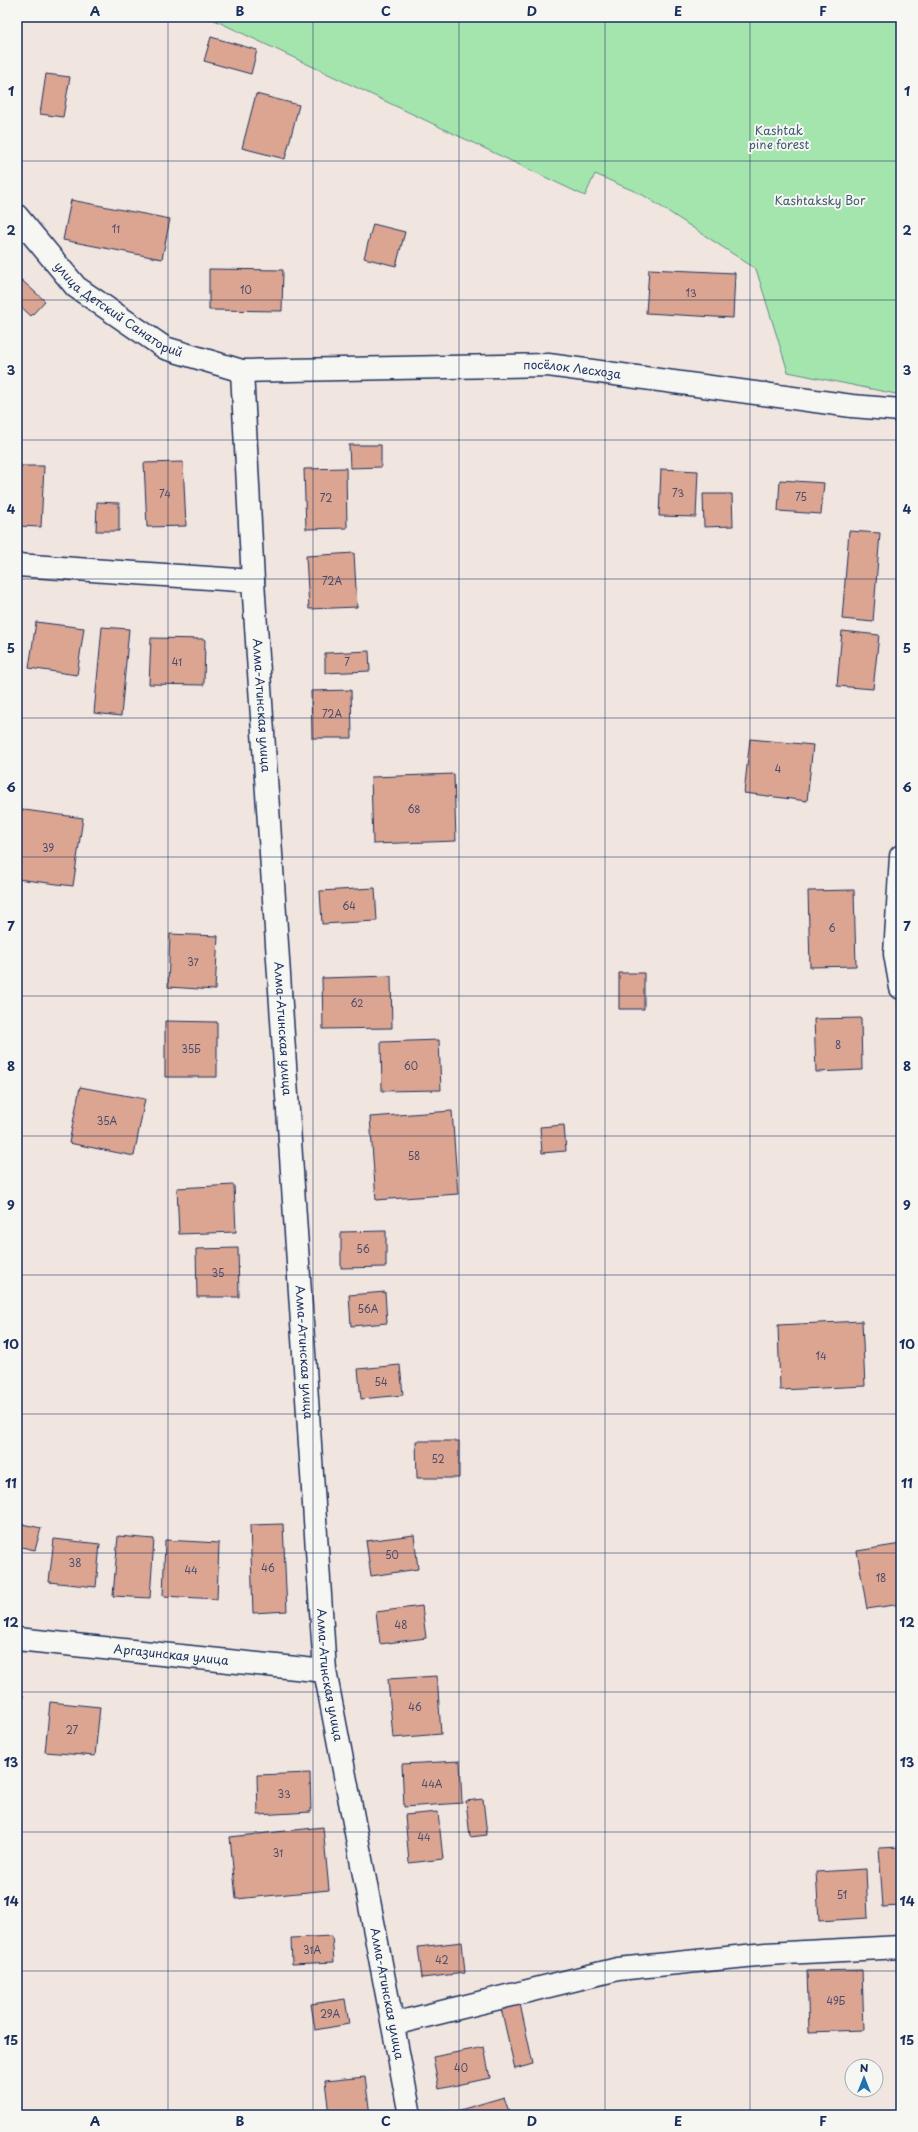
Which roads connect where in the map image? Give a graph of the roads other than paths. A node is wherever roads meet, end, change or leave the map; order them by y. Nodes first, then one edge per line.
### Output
1 (17, 216) edge
2 (242, 371) junction
3 (901, 410) edge
4 (17, 565) edge
5 (253, 582) junction
6 (901, 856) edge
7 (901, 988) edge
8 (17, 1639) edge
9 (326, 1670) junction
10 (901, 1947) edge
11 (393, 2024) junction
12 (410, 2115) edge

1 - 2 street, улица Детский Санаторий
2 - 3 street, посёлок Лесхоза
2 - 5 street, Алма-Атинская улица
4 - 5 street
5 - 9 street, Алма-Атинская улица
6 - 7 street
8 - 9 street, Аргазинская улица
9 - 11 street, Алма-Атинская улица
10 - 11 street
11 - 12 street, Алма-Атинская улица

